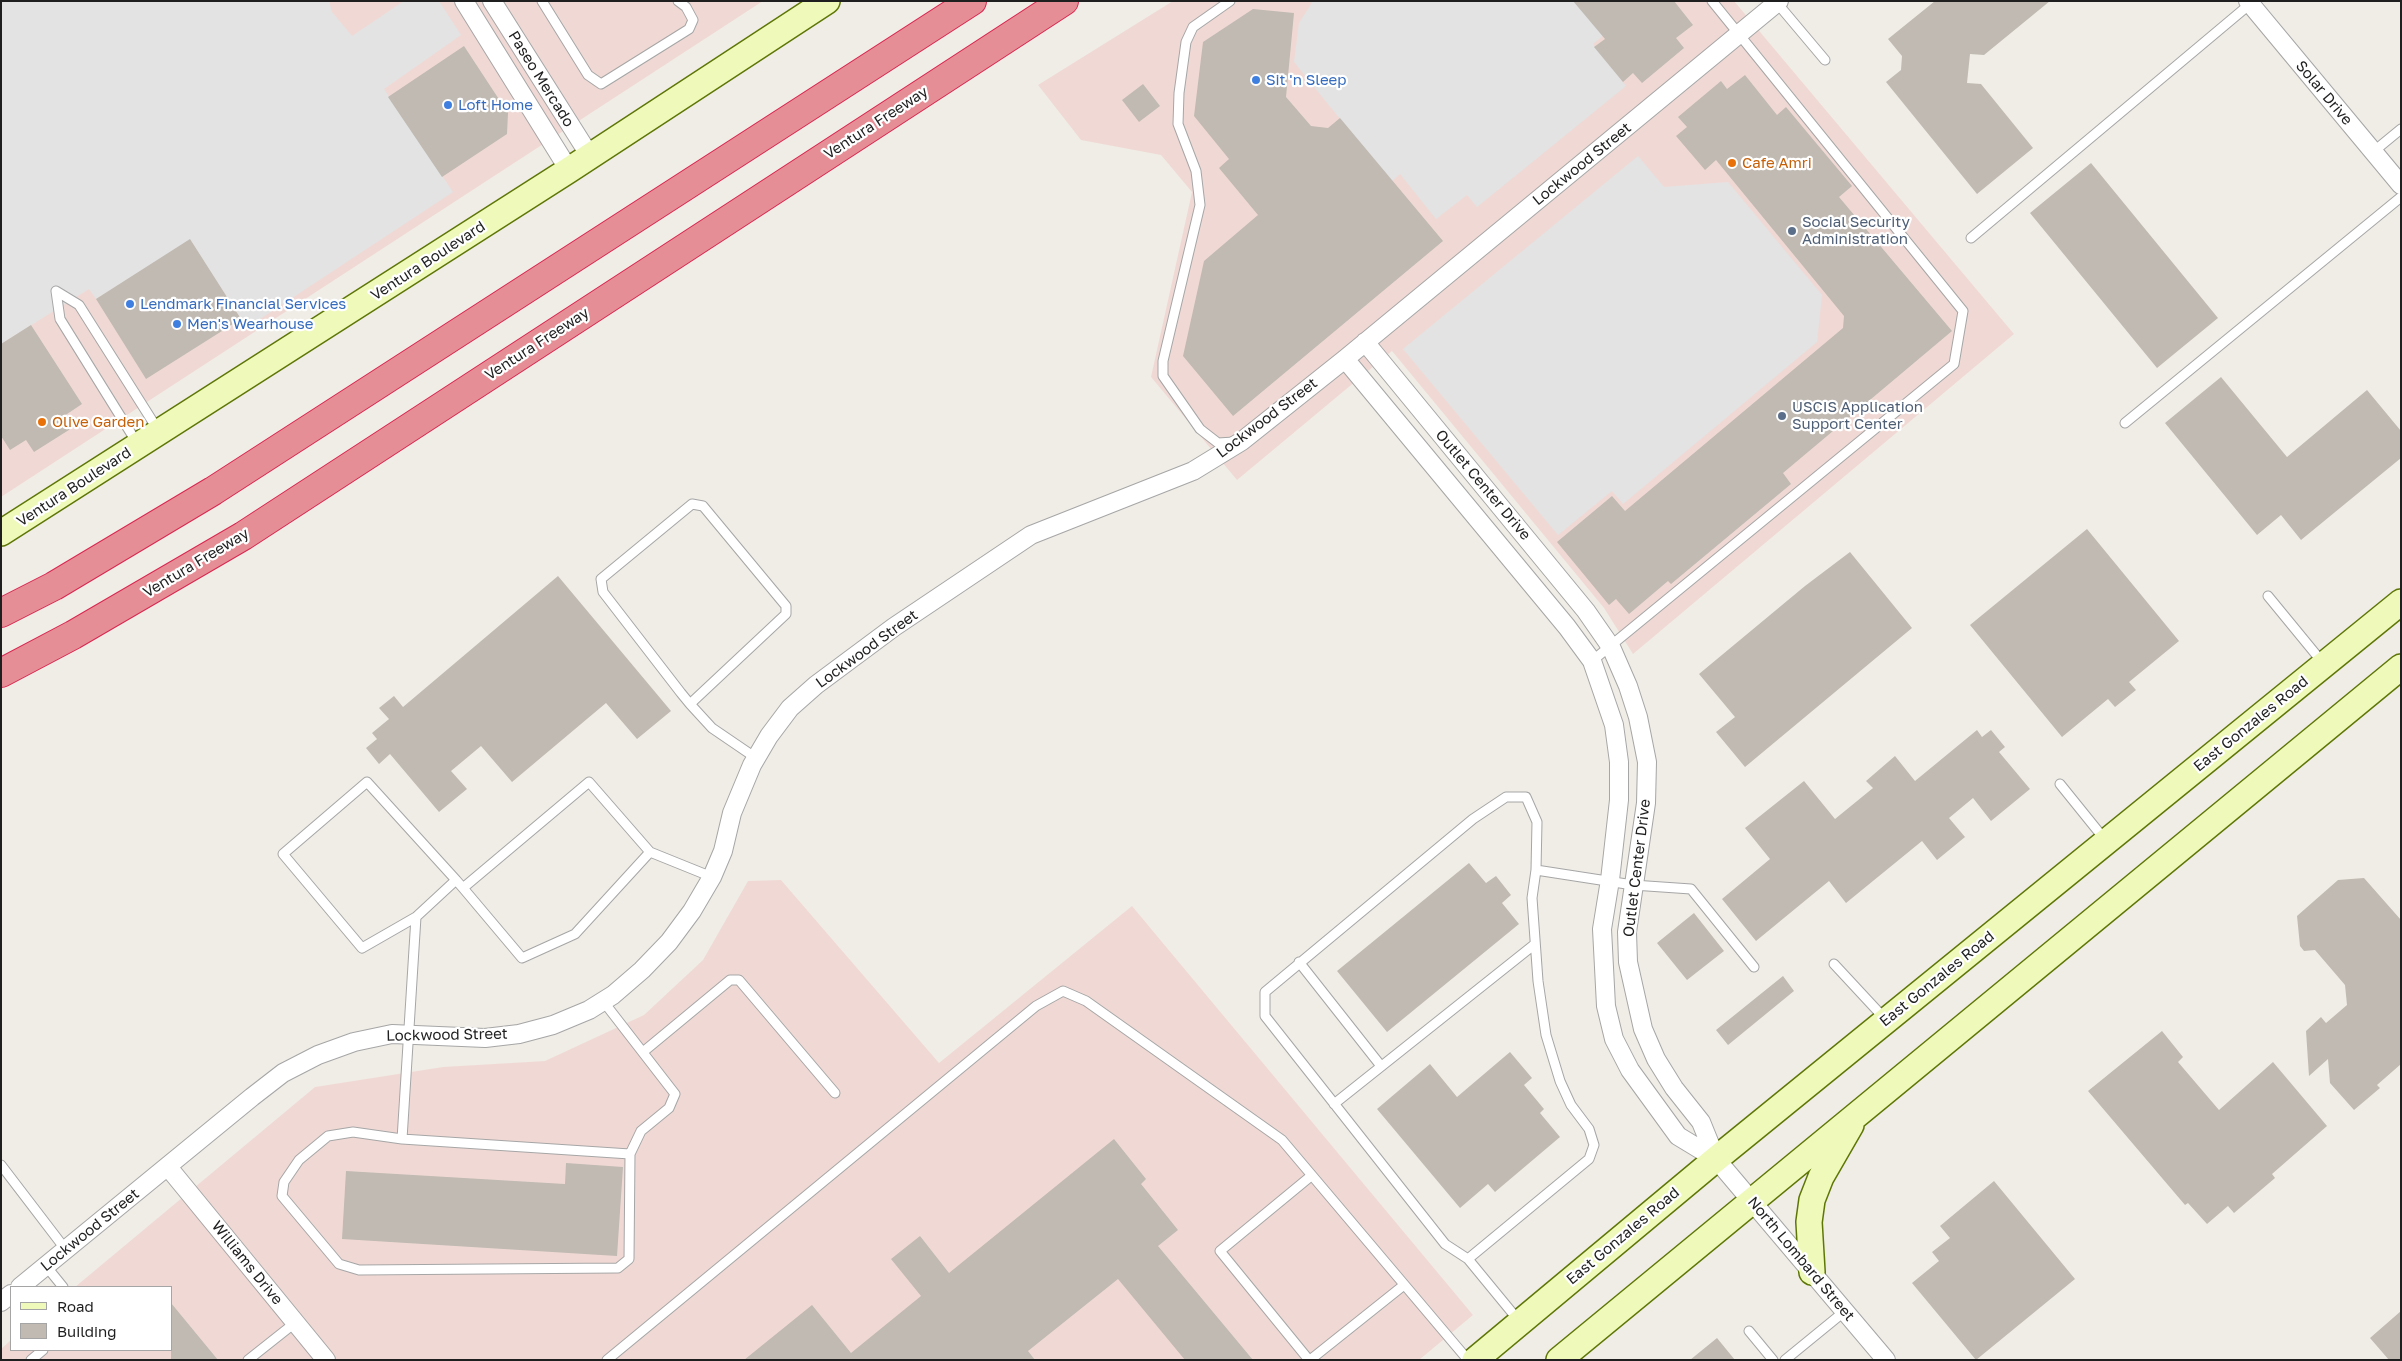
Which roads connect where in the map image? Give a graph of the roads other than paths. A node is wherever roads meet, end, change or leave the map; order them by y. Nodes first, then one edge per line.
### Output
1 (464, 1) edge
2 (492, 1) edge
3 (542, 1) edge
4 (678, 1) edge
5 (826, 1) edge
6 (972, 1) edge
7 (1064, 1) edge
8 (1230, 1) edge
9 (1712, 1) edge
10 (1778, 2) edge
11 (2249, 2) edge
12 (1739, 34) junction
13 (1825, 60) dead end
14 (2401, 129) edge
15 (2373, 152) junction
16 (590, 156) junction
17 (569, 170) junction
18 (2401, 185) edge
19 (2401, 197) edge
20 (1972, 238) dead end
21 (1365, 342) junction
22 (1344, 359) junction
23 (2125, 423) dead end
24 (160, 432) junction
25 (1242, 441) junction
26 (138, 446) junction
27 (1, 533) edge
28 (2268, 596) dead end
29 (2401, 602) edge
30 (1, 613) edge
31 (1611, 647) junction
32 (1592, 661) junction
33 (2324, 664) junction
34 (2401, 667) edge
35 (1, 673) edge
36 (690, 704) junction
37 (756, 758) junction
38 (2060, 784) dead end
39 (2106, 841) junction
40 (650, 852) junction
41 (1536, 870) junction
42 (712, 877) junction
43 (456, 880) junction
44 (1610, 880) junction
45 (1633, 885) junction
46 (463, 888) junction
47 (416, 917) junction
48 (1535, 944) junction
49 (1299, 962) junction
50 (1834, 964) dead end
51 (1754, 967) dead end
52 (604, 1001) junction
53 (1886, 1020) junction
54 (407, 1034) junction
55 (643, 1052) junction
56 (1382, 1066) junction
57 (835, 1093) dead end
58 (1334, 1104) junction
59 (1858, 1113) junction
60 (402, 1139) junction
61 (630, 1154) junction
62 (1716, 1159) junction
63 (1, 1165) edge
64 (168, 1167) junction
65 (1312, 1176) junction
66 (1751, 1200) junction
67 (66, 1250) junction
68 (1468, 1259) junction
69 (46, 1266) junction
70 (1812, 1272) junction
71 (1404, 1285) junction
72 (21, 1286) edge
73 (62, 1286) edge
74 (1845, 1311) junction
75 (296, 1322) junction
76 (1520, 1322) junction
77 (1749, 1331) dead end
78 (42, 1351) edge
79 (31, 1360) edge
80 (248, 1360) edge
81 (326, 1360) edge
82 (607, 1360) edge
83 (1309, 1360) edge
84 (1468, 1360) edge
85 (1475, 1360) edge
86 (1559, 1360) edge
87 (1773, 1360) edge
88 (1785, 1360) edge
89 (1886, 1360) edge

1 - 17 street, Paseo Mercado
2 - 16 street, Paseo Mercado
3 - 4 lane
5 - 16 main road, Ventura Boulevard
6 - 30 highway
7 - 35 highway, Ventura Freeway
8 - 25 lane
9 - 12 lane
10 - 12 street, Lockwood Street
10 - 13 lane
11 - 15 street, Solar Drive
11 - 20 lane
12 - 21 street, Lockwood Street
12 - 31 lane
14 - 15 lane
15 - 18 street, Solar Drive
16 - 17 main road, Ventura Boulevard
17 - 24 main road, Ventura Boulevard
19 - 23 lane
21 - 22 street, Lockwood Street
21 - 31 street, Outlet Center Drive
22 - 25 street, Lockwood Street
22 - 32 street, Outlet Center Drive
24 - 26 main road, Ventura Boulevard
24 - 26 lane
25 - 37 street, Lockwood Street
26 - 27 main road, Ventura Boulevard
28 - 33 lane
29 - 33 main road, East Gonzales Road
31 - 32 lane
31 - 45 street, Outlet Center Drive
32 - 44 street, Outlet Center Drive
33 - 39 main road, East Gonzales Road
34 - 59 main road
36 - 36 lane
36 - 37 lane
37 - 42 street, Lockwood Street
38 - 39 lane
39 - 53 main road, East Gonzales Road
40 - 42 lane
40 - 46 lane
40 - 46 lane
41 - 44 lane
41 - 48 lane
41 - 49 lane
42 - 52 street, Lockwood Street
43 - 46 lane
43 - 47 lane
43 - 47 lane
44 - 45 lane
44 - 62 street, Outlet Center Drive
45 - 51 lane
45 - 62 street, Outlet Center Drive
47 - 54 lane
48 - 56 lane
48 - 68 lane
49 - 56 lane
49 - 58 lane
50 - 53 lane
52 - 54 street, Lockwood Street
52 - 55 lane
53 - 62 main road, East Gonzales Road
54 - 60 lane
54 - 64 street, Lockwood Street
55 - 57 lane
55 - 61 lane
56 - 58 lane
58 - 68 lane
59 - 66 main road
59 - 70 main road
60 - 61 lane
60 - 61 lane
62 - 66 street, North Lombard Street
62 - 76 main road, East Gonzales Road
63 - 67 lane
64 - 67 street, Lockwood Street
64 - 75 street, Williams Drive
65 - 71 lane
65 - 82 lane
65 - 83 lane
66 - 70 street, North Lombard Street
66 - 86 main road
67 - 69 street, Lockwood Street
68 - 76 lane
69 - 72 street, Lockwood Street
69 - 73 lane
70 - 74 street, North Lombard Street
71 - 83 lane
71 - 84 lane
74 - 88 lane
74 - 89 street, North Lombard Street
75 - 80 lane
75 - 81 street, Williams Drive
76 - 85 main road, East Gonzales Road
77 - 87 lane
78 - 79 lane

